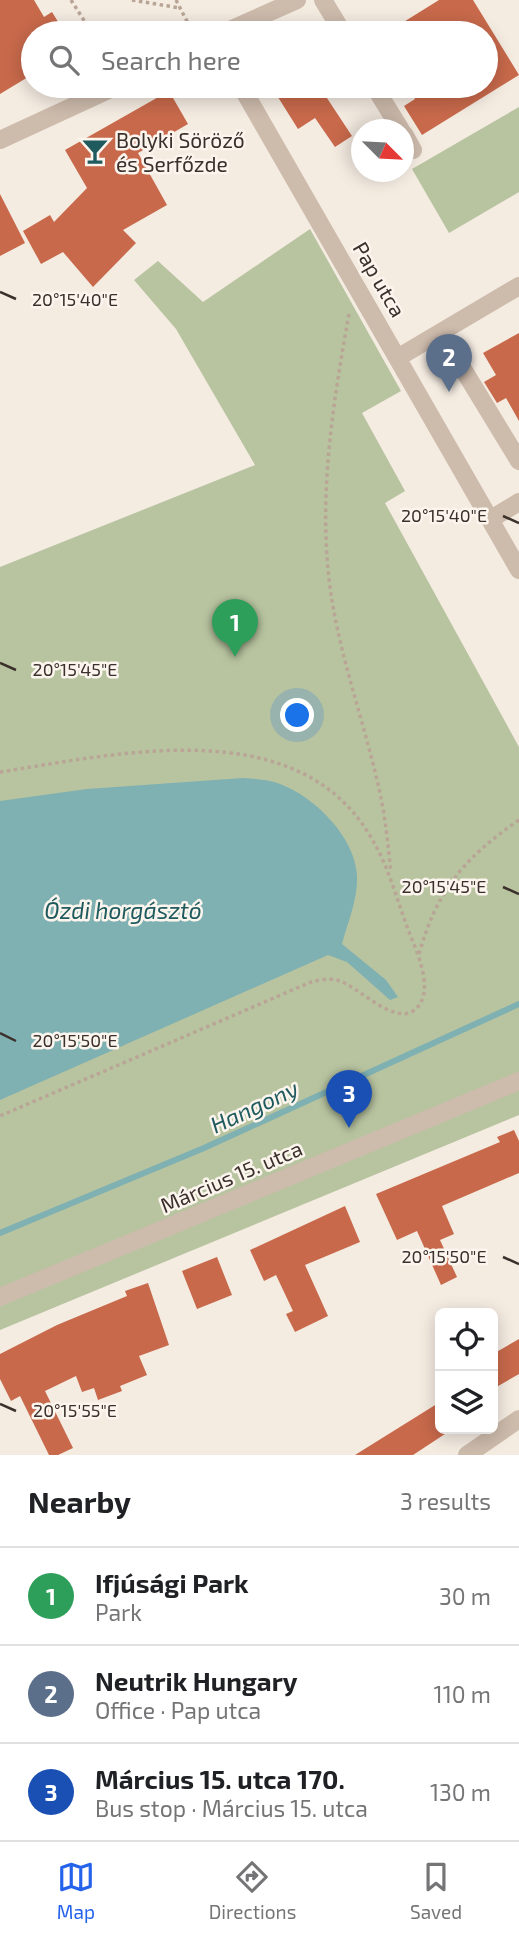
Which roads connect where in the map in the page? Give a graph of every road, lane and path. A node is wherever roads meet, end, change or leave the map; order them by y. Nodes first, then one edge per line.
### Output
1 (71, 0) edge
2 (132, 0) edge
3 (176, 0) edge
4 (297, 0) edge
5 (323, 0) edge
6 (180, 8) junction
7 (84, 21) edge
8 (187, 21) edge
9 (250, 21) edge
10 (336, 21) edge
11 (91, 98) edge
12 (248, 98) edge
13 (381, 98) edge
14 (394, 119) edge
15 (0, 140) edge
16 (355, 281) junction
17 (519, 286) edge
18 (441, 333) junction
19 (399, 357) junction
20 (519, 461) edge
21 (519, 502) edge
22 (491, 519) junction
23 (519, 569) edge
24 (0, 772) edge
25 (519, 820) edge
26 (391, 874) junction
27 (418, 956) junction
28 (519, 1080) edge
29 (0, 1116) edge
30 (0, 1297) edge
31 (519, 1419) edge
32 (467, 1455) edge

1 - 7 path
2 - 6 path
3 - 6 path
4 - 9 street
5 - 10 street
6 - 8 path
11 - 15 street
12 - 16 street, Pap utca
13 - 14 street
16 - 19 street, Pap utca
16 - 26 path
17 - 18 street
18 - 19 street
18 - 20 street
19 - 22 street, Pap utca
21 - 22 street
22 - 23 street, Pap utca
24 - 26 path
25 - 27 path
26 - 27 path
27 - 29 path
28 - 30 street, Március 15. utca
31 - 32 street

